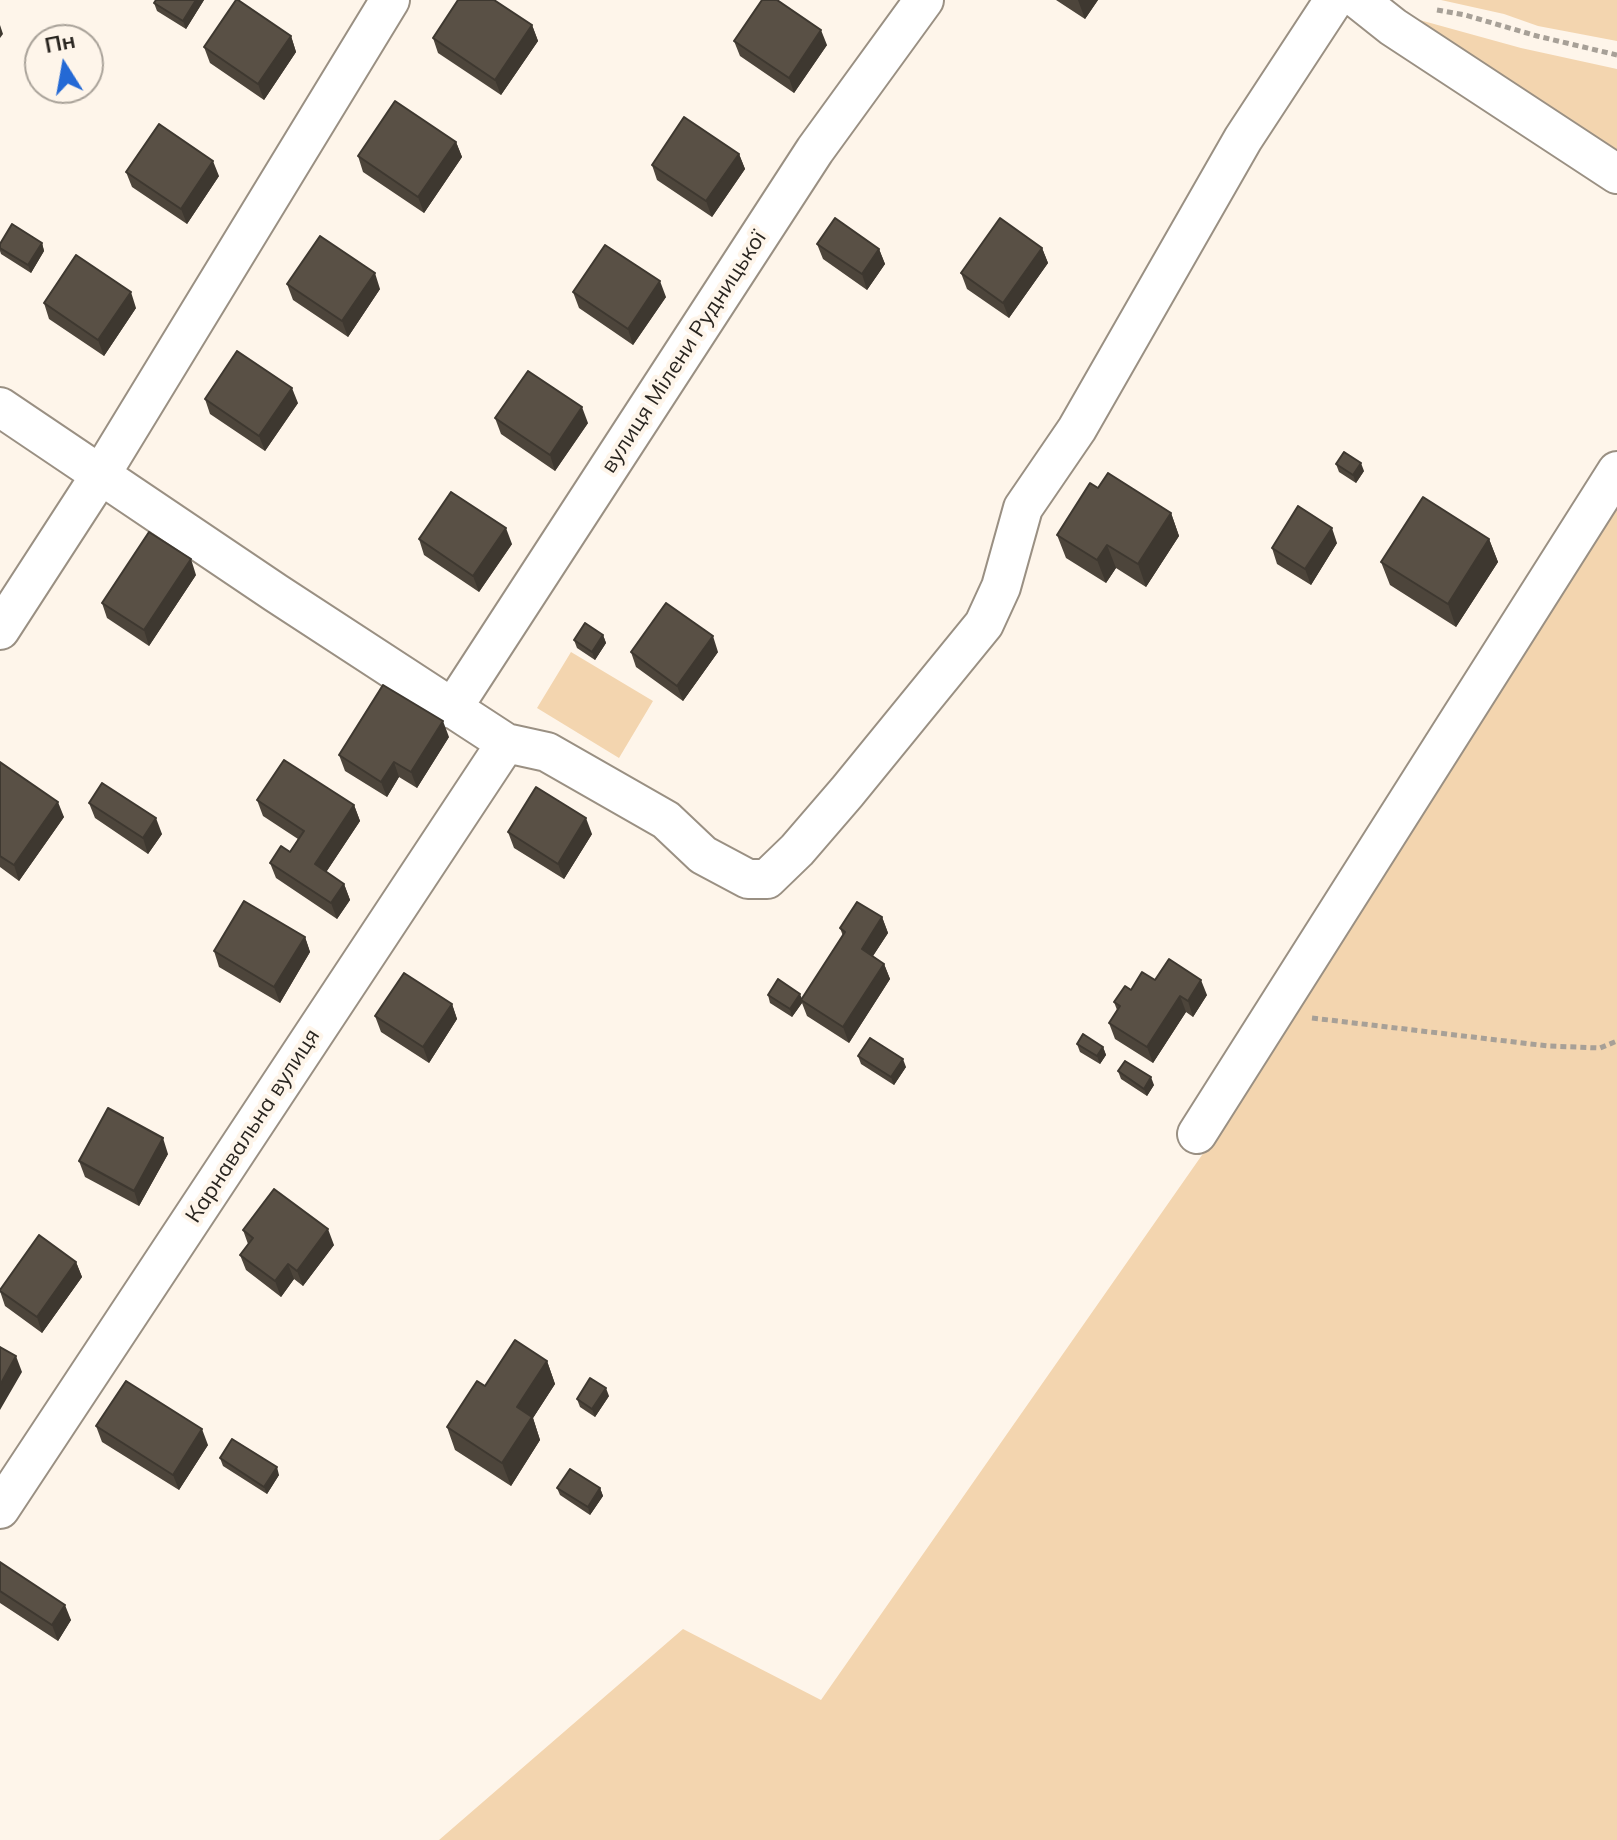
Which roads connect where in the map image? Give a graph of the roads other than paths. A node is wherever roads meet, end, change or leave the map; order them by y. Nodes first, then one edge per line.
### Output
1 (390, 0) edge
2 (924, 0) edge
3 (1334, 0) edge
4 (1359, 0) edge
5 (1617, 174) edge
6 (0, 407) edge
7 (1617, 471) edge
8 (101, 474) junction
9 (0, 630) edge
10 (452, 709) junction
11 (506, 743) junction
12 (1197, 1134) dead end
13 (0, 1509) edge

1 - 8 street
2 - 10 street, вулиця Мілени Рудницької
3 - 11 street
4 - 5 street
6 - 8 street
7 - 12 street
8 - 9 street
8 - 10 street
10 - 11 street
11 - 13 street, Карнавальна вулиця

